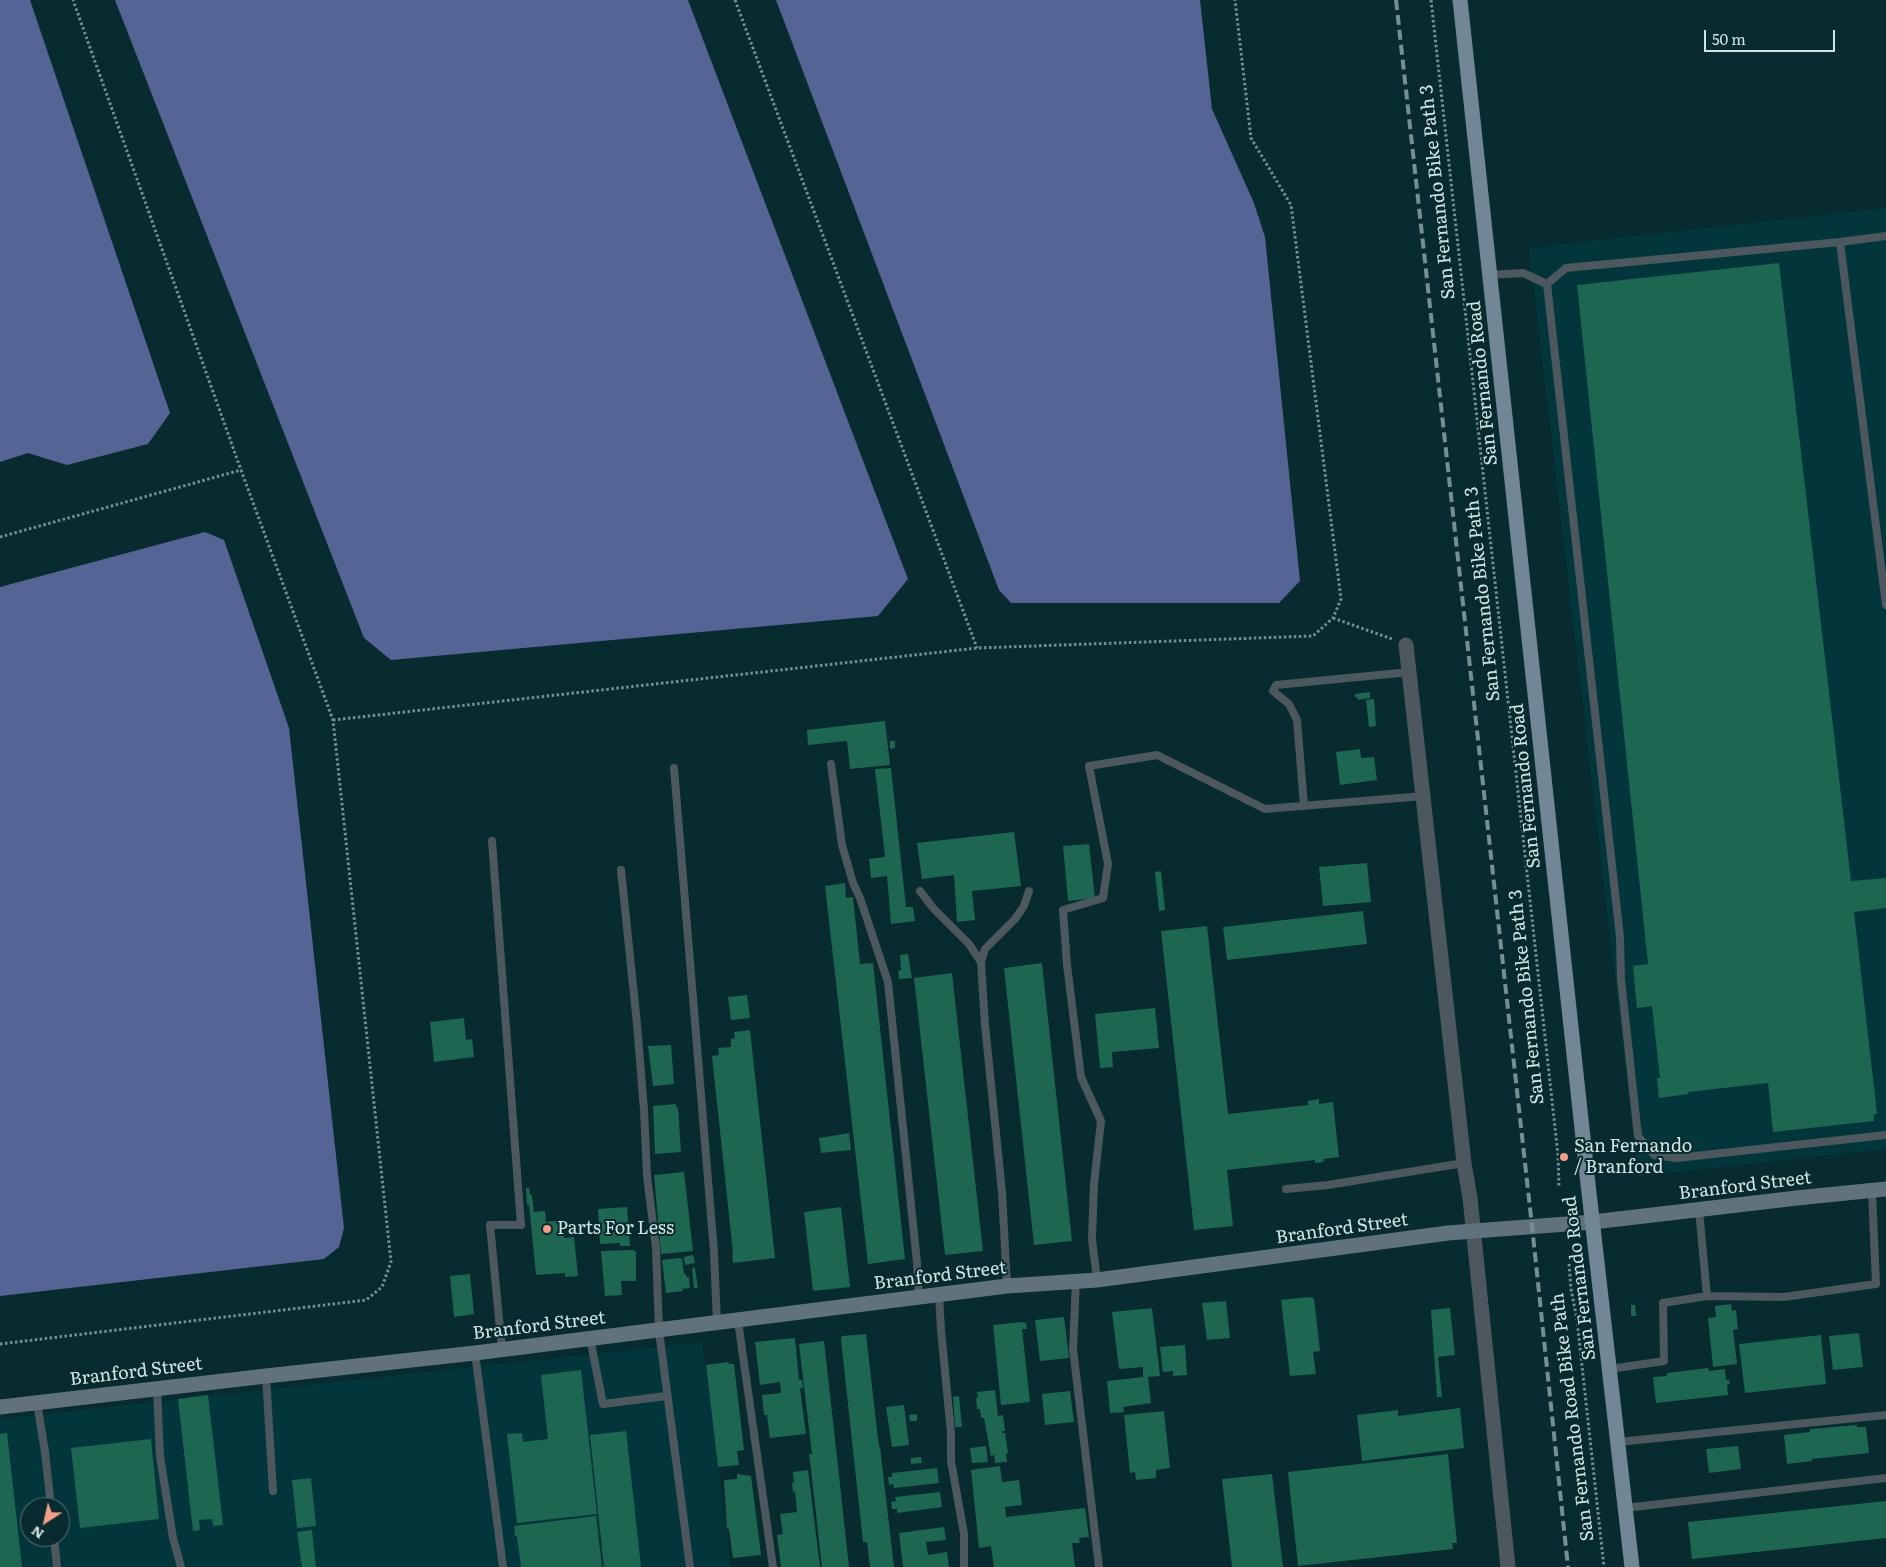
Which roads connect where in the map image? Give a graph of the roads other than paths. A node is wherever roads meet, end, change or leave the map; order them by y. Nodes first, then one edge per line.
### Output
1 (1460, 0) edge
2 (1886, 236) edge
3 (1840, 242) junction
4 (1490, 275) junction
5 (1547, 284) junction
6 (1886, 605) edge
7 (1406, 645) road end
8 (1410, 672) junction
9 (831, 764) dead end
10 (674, 768) dead end
11 (1424, 796) junction
12 (1304, 806) junction
13 (492, 841) dead end
14 (621, 870) dead end
15 (920, 890) dead end
16 (1029, 891) dead end
17 (982, 962) junction
18 (1886, 1135) edge
19 (1464, 1162) junction
20 (1286, 1189) dead end
21 (1879, 1190) edge
22 (1699, 1210) junction
23 (1593, 1222) junction
24 (1473, 1232) junction
25 (1097, 1280) junction
26 (1076, 1282) junction
27 (1007, 1286) junction
28 (939, 1295) junction
29 (1707, 1296) junction
30 (919, 1298) junction
31 (738, 1321) junction
32 (717, 1323) junction
33 (659, 1331) junction
34 (590, 1338) junction
35 (502, 1350) junction
36 (475, 1353) junction
37 (1610, 1369) junction
38 (266, 1376) junction
39 (157, 1389) junction
40 (666, 1396) junction
41 (37, 1403) junction
42 (0, 1407) edge
43 (1886, 1415) edge
44 (1618, 1442) junction
45 (1886, 1478) edge
46 (273, 1490) dead end
47 (49, 1497) edge
48 (1625, 1508) junction
49 (55, 1547) edge
50 (57, 1567) edge
51 (181, 1567) edge
52 (503, 1567) edge
53 (690, 1567) edge
54 (773, 1567) edge
55 (964, 1567) edge
56 (1099, 1567) edge
57 (1503, 1567) edge
58 (1508, 1567) edge
59 (1632, 1567) edge

1 - 4 main road, San Fernando Road
2 - 3 lane
3 - 5 lane
3 - 6 lane
4 - 5 lane
4 - 23 main road, San Fernando Road
5 - 18 lane
7 - 8 street
8 - 11 street
8 - 12 lane
9 - 30 lane
10 - 32 lane
11 - 12 lane
11 - 19 street
12 - 25 lane
13 - 35 lane
14 - 33 lane
15 - 17 lane
16 - 17 lane
17 - 27 lane
19 - 20 lane
19 - 24 street
21 - 22 main road, Branford Street
21 - 29 lane
22 - 23 main road, Branford Street
22 - 29 lane
23 - 24 main road, Branford Street
23 - 37 main road, San Fernando Road
24 - 25 main road, Branford Street
24 - 58 street
25 - 26 main road, Branford Street
26 - 27 main road, Branford Street
26 - 56 lane
27 - 28 main road, Branford Street
28 - 30 main road, Branford Street
28 - 55 lane
29 - 37 lane
30 - 31 main road, Branford Street
31 - 32 main road, Branford Street
31 - 54 lane
32 - 33 main road, Branford Street
33 - 34 main road, Branford Street
33 - 40 lane
34 - 35 main road, Branford Street
34 - 40 lane
35 - 36 main road, Branford Street
36 - 38 main road, Branford Street
36 - 52 lane
37 - 44 main road, San Fernando Road
38 - 39 main road, Branford Street
38 - 46 lane
39 - 41 main road, Branford Street
39 - 51 lane
40 - 53 lane
41 - 42 main road, Branford Street
41 - 47 lane
43 - 44 lane
44 - 48 main road, San Fernando Road
45 - 48 lane
48 - 59 main road, San Fernando Road
49 - 50 lane
57 - 58 lane

